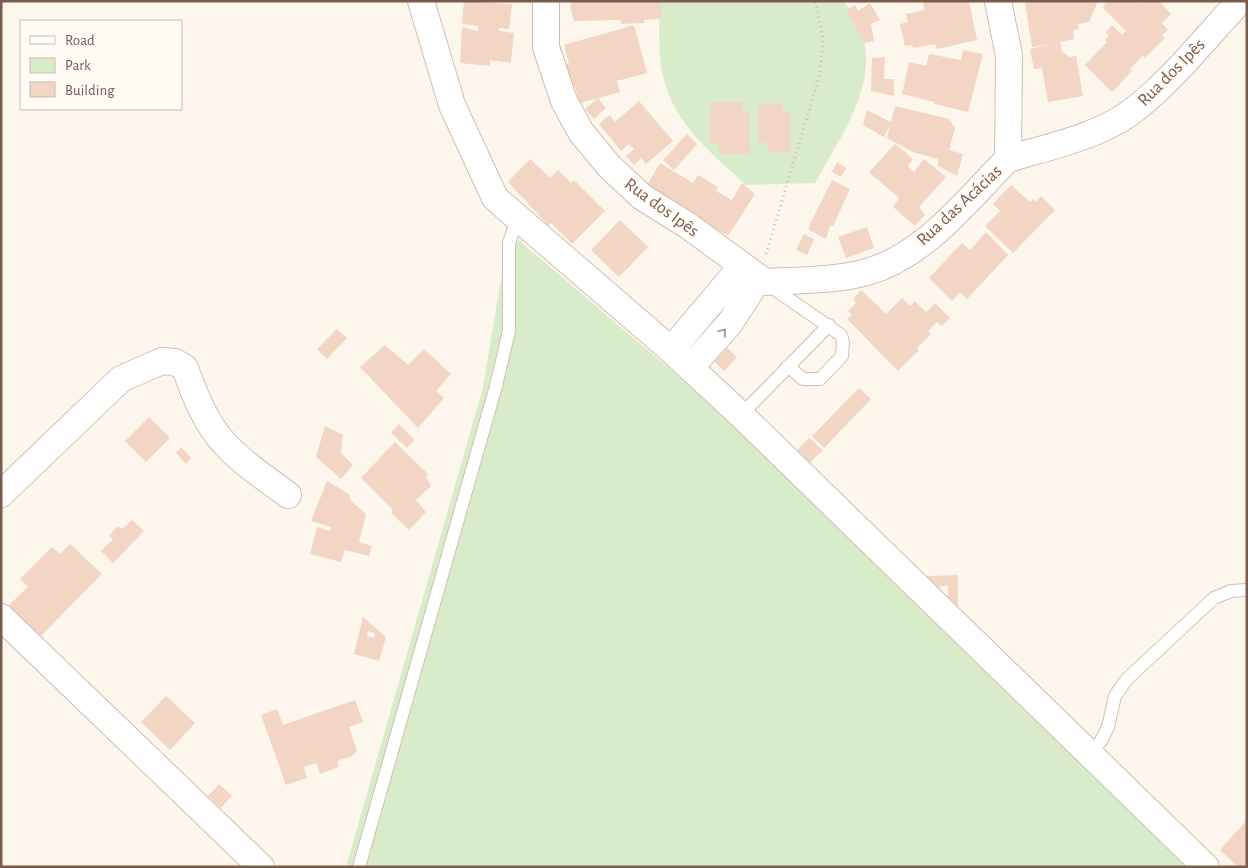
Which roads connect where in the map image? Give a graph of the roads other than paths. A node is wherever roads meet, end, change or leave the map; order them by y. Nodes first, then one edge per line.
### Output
1 (421, 1) edge
2 (546, 1) edge
3 (998, 1) edge
4 (1240, 1) edge
5 (1008, 158) junction
6 (517, 219) junction
7 (755, 276) junction
8 (828, 325) junction
9 (671, 350) junction
10 (788, 366) junction
11 (690, 368) junction
12 (741, 415) junction
13 (1, 494) edge
14 (288, 495) dead end
15 (1247, 590) edge
16 (1, 617) edge
17 (1088, 755) junction
18 (261, 867) edge
19 (359, 867) edge
20 (1206, 867) edge

1 - 6 street
2 - 7 street, Rua dos Ipês
3 - 5 street, Rua das Acácias
4 - 5 street, Rua dos Ipês
5 - 7 street, Rua das Acácias
6 - 9 street
6 - 19 lane
7 - 8 lane
7 - 9 street
11 -> 7 street
8 - 10 lane
8 - 10 lane
9 - 11 street
10 - 12 lane
11 - 12 street
12 - 17 street
13 - 14 street
15 - 17 lane
16 - 18 street
17 - 20 street

